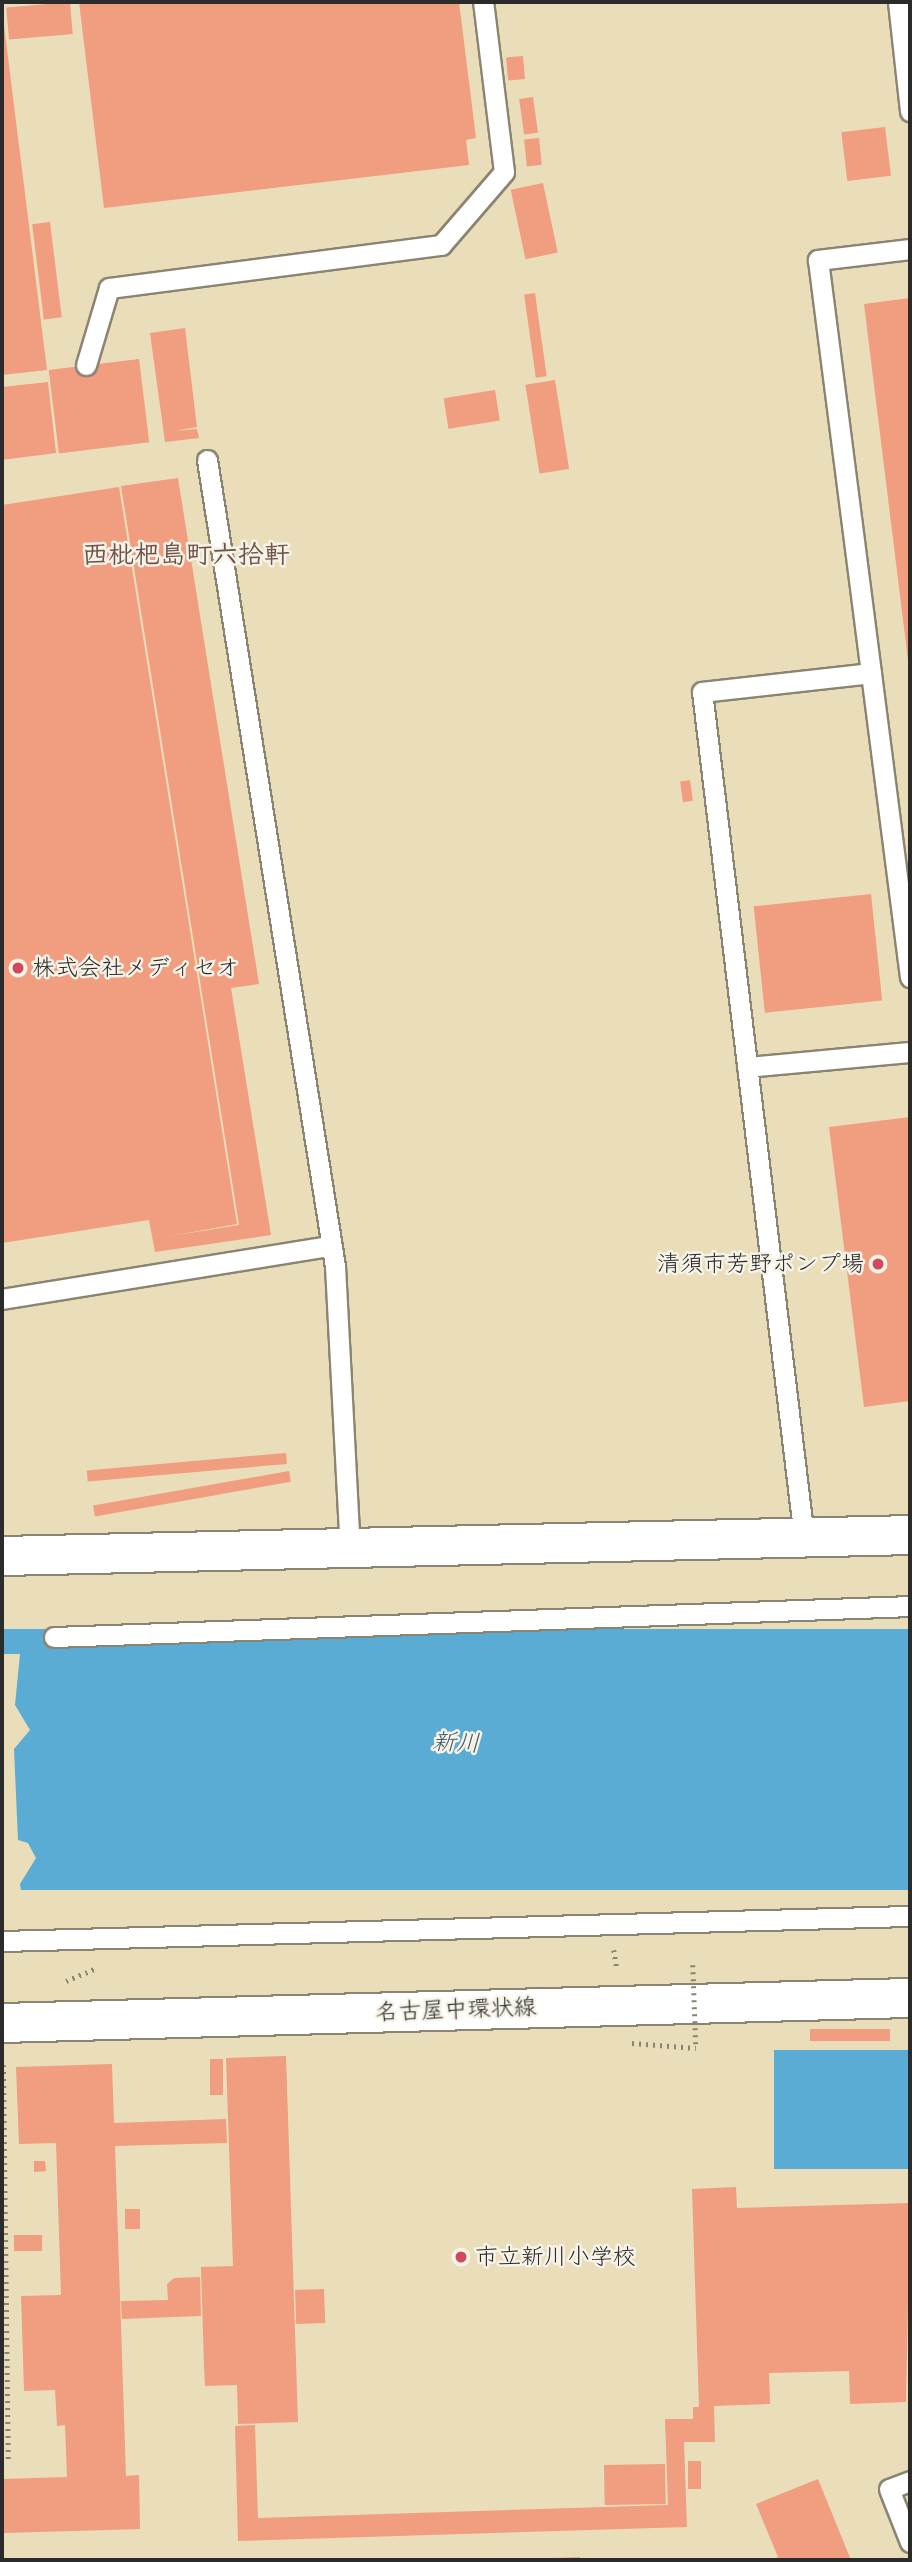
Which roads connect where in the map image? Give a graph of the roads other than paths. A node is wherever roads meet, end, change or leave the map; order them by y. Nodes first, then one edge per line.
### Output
1 (483, 2) edge
2 (898, 2) edge
3 (910, 111) edge
4 (910, 249) edge
5 (86, 365) dead end
6 (207, 460) dead end
7 (871, 673) junction
8 (910, 977) edge
9 (910, 1052) edge
10 (747, 1067) junction
11 (331, 1245) junction
12 (2, 1299) edge
13 (910, 1535) edge
14 (804, 1538) junction
15 (350, 1548) junction
16 (2, 1556) edge
17 (910, 1606) edge
18 (54, 1637) dead end
19 (910, 1916) edge
20 (2, 1941) edge
21 (910, 1998) edge
22 (2, 2023) edge
23 (910, 2481) edge
24 (910, 2542) edge

1 - 5 lane
2 - 3 lane
4 - 7 lane
6 - 11 lane
7 - 8 lane
7 - 10 lane
9 - 10 lane
10 - 14 lane
11 - 12 lane
11 - 15 lane
13 - 14 street
14 - 15 street
15 - 16 street
17 - 18 lane
19 - 20 lane
21 - 22 street, 名古屋中環状線
23 - 24 lane

